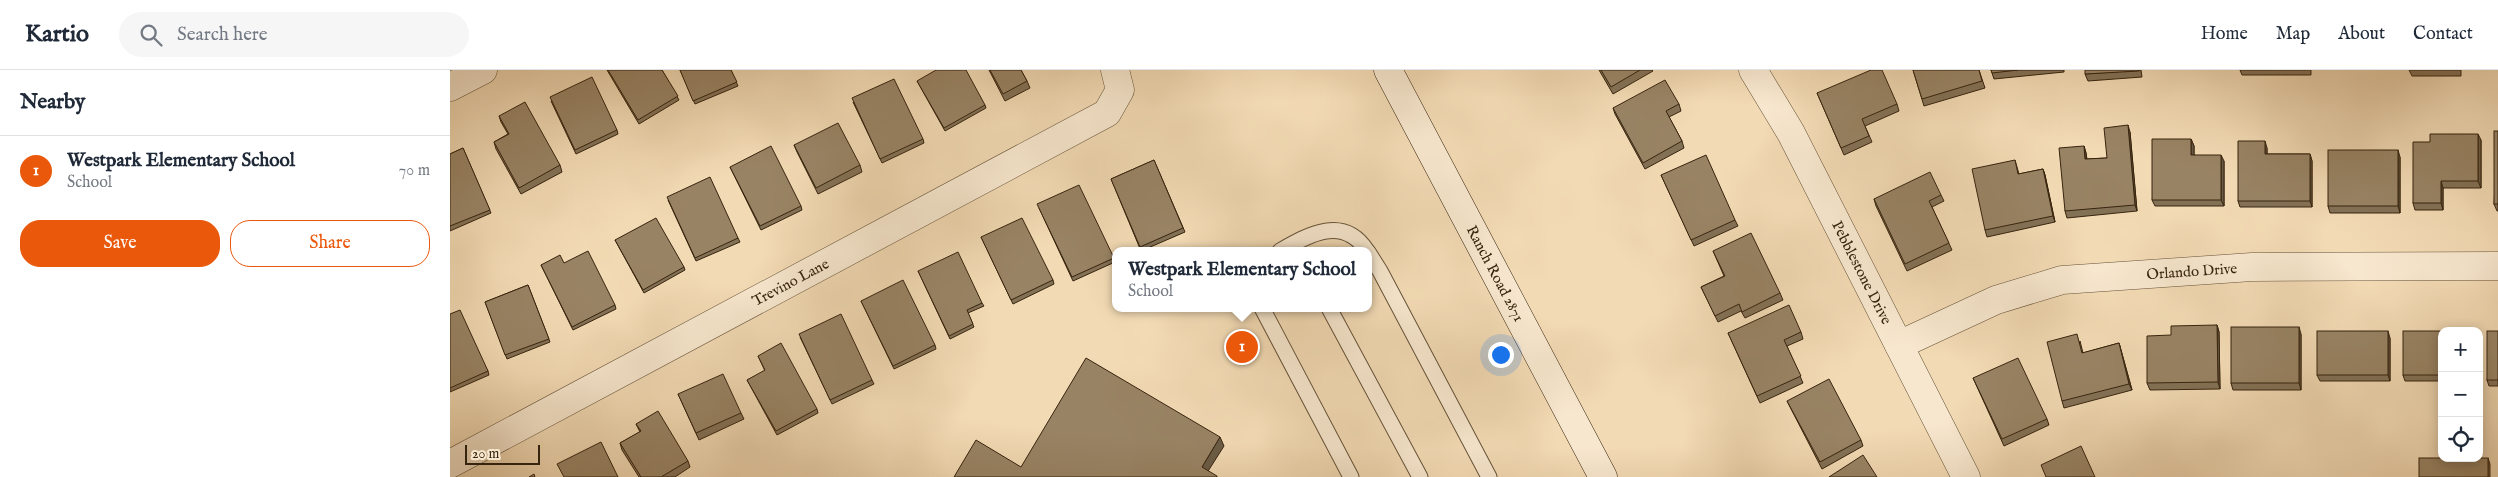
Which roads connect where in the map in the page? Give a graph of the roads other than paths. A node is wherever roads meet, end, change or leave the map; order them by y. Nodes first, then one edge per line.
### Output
1 (483, 70) edge
2 (1388, 70) edge
3 (1753, 70) edge
4 (1118, 80) edge
5 (450, 87) edge
6 (1291, 247) edge
7 (1365, 247) edge
8 (1372, 258) edge
9 (2498, 266) edge
10 (1264, 312) edge
11 (1330, 312) edge
12 (1899, 345) junction
13 (450, 464) edge
14 (1350, 477) edge
15 (1420, 477) edge
16 (1489, 477) edge
17 (1603, 477) edge
18 (1966, 477) edge

1 - 5 street
2 - 17 street, Ranch Road 2871
3 - 12 street, Pebblestone Drive
4 - 13 street, Trevino Lane
6 - 7 lane
8 - 16 lane
9 - 12 street, Orlando Drive
10 - 14 lane
11 - 15 lane
12 - 18 street, Pebblestone Drive

